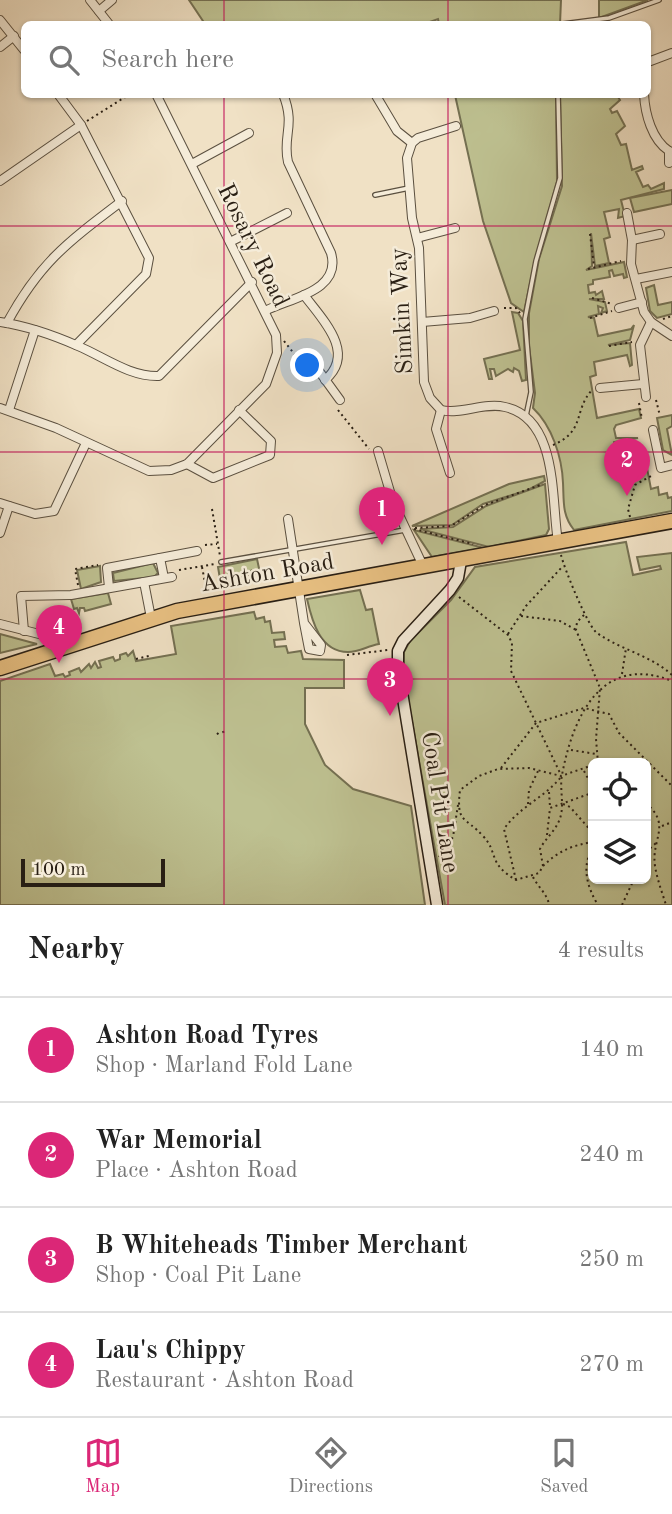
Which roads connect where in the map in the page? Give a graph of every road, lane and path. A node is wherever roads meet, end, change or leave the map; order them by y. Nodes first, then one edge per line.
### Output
1 (90, 0) edge
2 (112, 0) edge
3 (659, 0) edge
4 (99, 11) junction
5 (0, 20) edge
6 (107, 21) edge
7 (586, 21) edge
8 (14, 36) junction
9 (21, 46) edge
10 (0, 47) edge
11 (672, 53) edge
12 (651, 61) edge
13 (61, 98) edge
14 (124, 98) edge
15 (158, 98) edge
16 (284, 98) edge
17 (377, 98) edge
18 (558, 98) edge
19 (645, 98) edge
20 (80, 125) junction
21 (456, 126) dead end
22 (440, 130) junction
23 (249, 133) dead end
24 (443, 140) dead end
25 (412, 142) junction
26 (671, 150) edge
27 (668, 163) dead end
28 (192, 164) junction
29 (1, 177) edge
30 (409, 188) junction
31 (375, 195) dead end
32 (122, 201) junction
33 (627, 213) dead end
34 (287, 214) dead end
35 (455, 228) dead end
36 (590, 234) dead end
37 (660, 234) dead end
38 (417, 238) junction
39 (632, 240) junction
40 (230, 242) junction
41 (628, 260) dead end
42 (594, 267) junction
43 (588, 269) dead end
44 (672, 272) edge
45 (636, 279) junction
46 (251, 282) junction
47 (304, 295) junction
48 (592, 298) dead end
49 (605, 301) dead end
50 (642, 303) junction
51 (599, 308) dead end
52 (619, 308) dead end
53 (265, 311) junction
54 (494, 311) joint
55 (607, 313) dead end
56 (600, 315) junction
57 (672, 316) edge
58 (590, 318) dead end
59 (525, 319) junction
60 (4, 322) edge
61 (422, 322) junction
62 (651, 322) junction
63 (662, 322) dead end
64 (35, 330) junction
65 (672, 336) edge
66 (636, 342) dead end
67 (76, 345) junction
68 (609, 346) dead end
69 (319, 371) dead end
70 (325, 380) junction
71 (643, 384) junction
72 (600, 388) joint
73 (646, 398) junction
74 (340, 400) dead end
75 (4, 409) edge
76 (239, 410) junction
77 (441, 410) junction
78 (526, 416) junction
79 (660, 416) dead end
80 (642, 419) dead end
81 (653, 430) dead end
82 (86, 443) junction
83 (552, 445) dead end
84 (378, 451) dead end
85 (187, 464) junction
86 (672, 465) edge
87 (450, 473) dead end
88 (651, 476) dead end
89 (547, 483) dead end
90 (5, 504) edge
91 (212, 509) dead end
92 (288, 519) dead end
93 (672, 521) edge
94 (631, 522) dead end
95 (407, 529) junction
96 (0, 533) edge
97 (558, 542) junction
98 (218, 544) junction
99 (482, 545) dead end
100 (293, 549) junction
101 (197, 551) joint
102 (160, 558) junction
103 (461, 561) junction
104 (221, 562) junction
105 (101, 564) dead end
106 (202, 566) junction
107 (563, 566) junction
108 (424, 568) junction
109 (166, 576) junction
110 (144, 582) junction
111 (109, 587) junction
112 (300, 590) junction
113 (450, 590) junction
114 (80, 593) junction
115 (207, 597) dead end
116 (584, 614) junction
117 (520, 616) junction
118 (151, 618) junction
119 (304, 623) dead end
120 (0, 624) edge
121 (576, 630) junction
122 (24, 631) junction
123 (508, 635) junction
124 (626, 647) junction
125 (56, 649) junction
126 (398, 651) junction
127 (347, 655) dead end
128 (149, 656) dead end
129 (136, 659) dead end
130 (0, 668) edge
131 (622, 675) junction
132 (672, 675) edge
133 (672, 681) edge
134 (600, 688) junction
135 (584, 708) junction
136 (601, 710) junction
137 (536, 723) junction
138 (569, 750) junction
139 (597, 754) junction
140 (597, 758) edge
141 (588, 767) edge
142 (501, 769) junction
143 (583, 769) junction
144 (538, 771) junction
145 (561, 776) junction
146 (588, 778) edge
147 (672, 786) edge
148 (549, 792) junction
149 (588, 794) edge
150 (458, 804) junction
151 (562, 804) junction
152 (528, 805) junction
153 (651, 807) edge
154 (550, 808) junction
155 (672, 822) edge
156 (661, 826) junction
157 (588, 827) edge
158 (546, 837) junction
159 (658, 842) junction
160 (588, 843) edge
161 (651, 848) edge
162 (588, 856) edge
163 (429, 862) junction
164 (542, 866) junction
165 (588, 875) edge
166 (532, 876) junction
167 (516, 880) junction
168 (591, 884) edge
169 (632, 884) edge
170 (437, 905) edge
171 (549, 905) edge
172 (598, 905) edge
173 (622, 905) edge
174 (666, 905) edge

1 - 4 street
2 - 4 street
3 - 7 lane
4 - 6 street
5 - 8 street
8 - 9 street
8 - 10 street
11 - 12 street
13 - 20 street
14 - 20 path
15 - 28 street, Rosary Road
16 - 47 street
17 - 25 street
18 - 59 lane
19 - 26 street
20 - 29 street
20 - 32 street
21 - 22 street
22 - 24 street
22 - 25 street
23 - 28 street
25 - 30 street, Simkin Way
26 - 27 street
28 - 40 street, Rosary Road
30 - 31 lane
30 - 38 street, Simkin Way
32 - 60 street
32 - 67 street
33 - 39 street
34 - 40 street
35 - 38 street
36 - 42 path
37 - 39 street
38 - 61 street, Simkin Way
39 - 45 street
40 - 46 street, Rosary Road
41 - 42 path
42 - 43 path
44 - 45 street
45 - 50 street
46 - 53 street, Rosary Road
46 - 67 street
47 - 53 street
47 - 70 street
48 - 49 path
50 - 52 street
50 - 62 street
51 - 56 path
53 - 76 street, Rosary Road
54 - 59 path
54 - 61 street
55 - 56 path
56 - 58 path
57 - 63 path
59 - 78 lane
60 - 64 street
61 - 77 street, Simkin Way
62 - 65 street
62 - 71 street
64 - 67 street
64 - 75 street
66 - 68 path
69 - 70 street
70 - 74 street
71 - 72 street
71 - 73 street
72 - 83 path
73 - 79 path
73 - 80 path
75 - 82 street
76 - 85 street, Rosary Road
76 - 85 street
77 - 78 street
77 - 87 street
78 - 97 street
81 - 86 street
82 - 85 street
82 - 90 street
84 - 95 street
88 - 94 path
89 - 99 path
90 - 96 street
91 - 98 path
92 - 100 street
93 - 97 highway, Ashton Road
95 - 100 lane
95 - 108 street
97 - 103 highway, Ashton Road
97 - 107 path
98 - 101 path
98 - 104 path
100 - 104 lane
100 - 112 street
101 - 102 street
102 - 109 street
102 - 111 street
103 - 108 highway, Ashton Road
103 - 113 street
104 - 106 path
105 - 114 path
106 - 109 path
106 - 115 path
107 - 116 path
107 - 117 path
108 - 112 highway, Ashton Road
109 - 110 street
110 - 111 street
110 - 118 street
111 - 114 street
112 - 118 highway, Ashton Road
112 - 119 street
113 - 123 path
113 - 126 street
114 - 122 street
116 - 121 path
116 - 124 path
117 - 121 path
117 - 123 path
118 - 125 highway, Ashton Road
120 - 122 street
121 - 134 path
122 - 125 street
123 - 137 path
124 - 131 path
124 - 132 path
125 - 130 highway, Ashton Road
126 - 127 path
126 - 163 street, Coal Pit Lane
128 - 129 path
131 - 133 path
131 - 134 path
134 - 135 path
134 - 136 path
135 - 136 path
135 - 137 path
135 - 138 path
136 - 139 path
136 - 147 path
137 - 142 path
137 - 145 path
138 - 139 path
138 - 145 path
139 - 140 path
141 - 143 path
142 - 144 path
142 - 150 path
143 - 145 path
143 - 146 path
144 - 145 path
144 - 152 path
145 - 148 path
145 - 151 path
148 - 152 path
148 - 154 path
149 - 151 path
150 - 163 path
150 - 167 path
151 - 154 path
151 - 157 path
151 - 158 path
152 - 167 path
153 - 156 path
154 - 158 path
155 - 156 path
156 - 159 path
158 - 164 path
159 - 161 path
159 - 174 path
160 - 164 path
162 - 165 path
163 - 170 street, Coal Pit Lane
164 - 166 path
166 - 167 path
166 - 171 path
168 - 172 path
169 - 173 path

